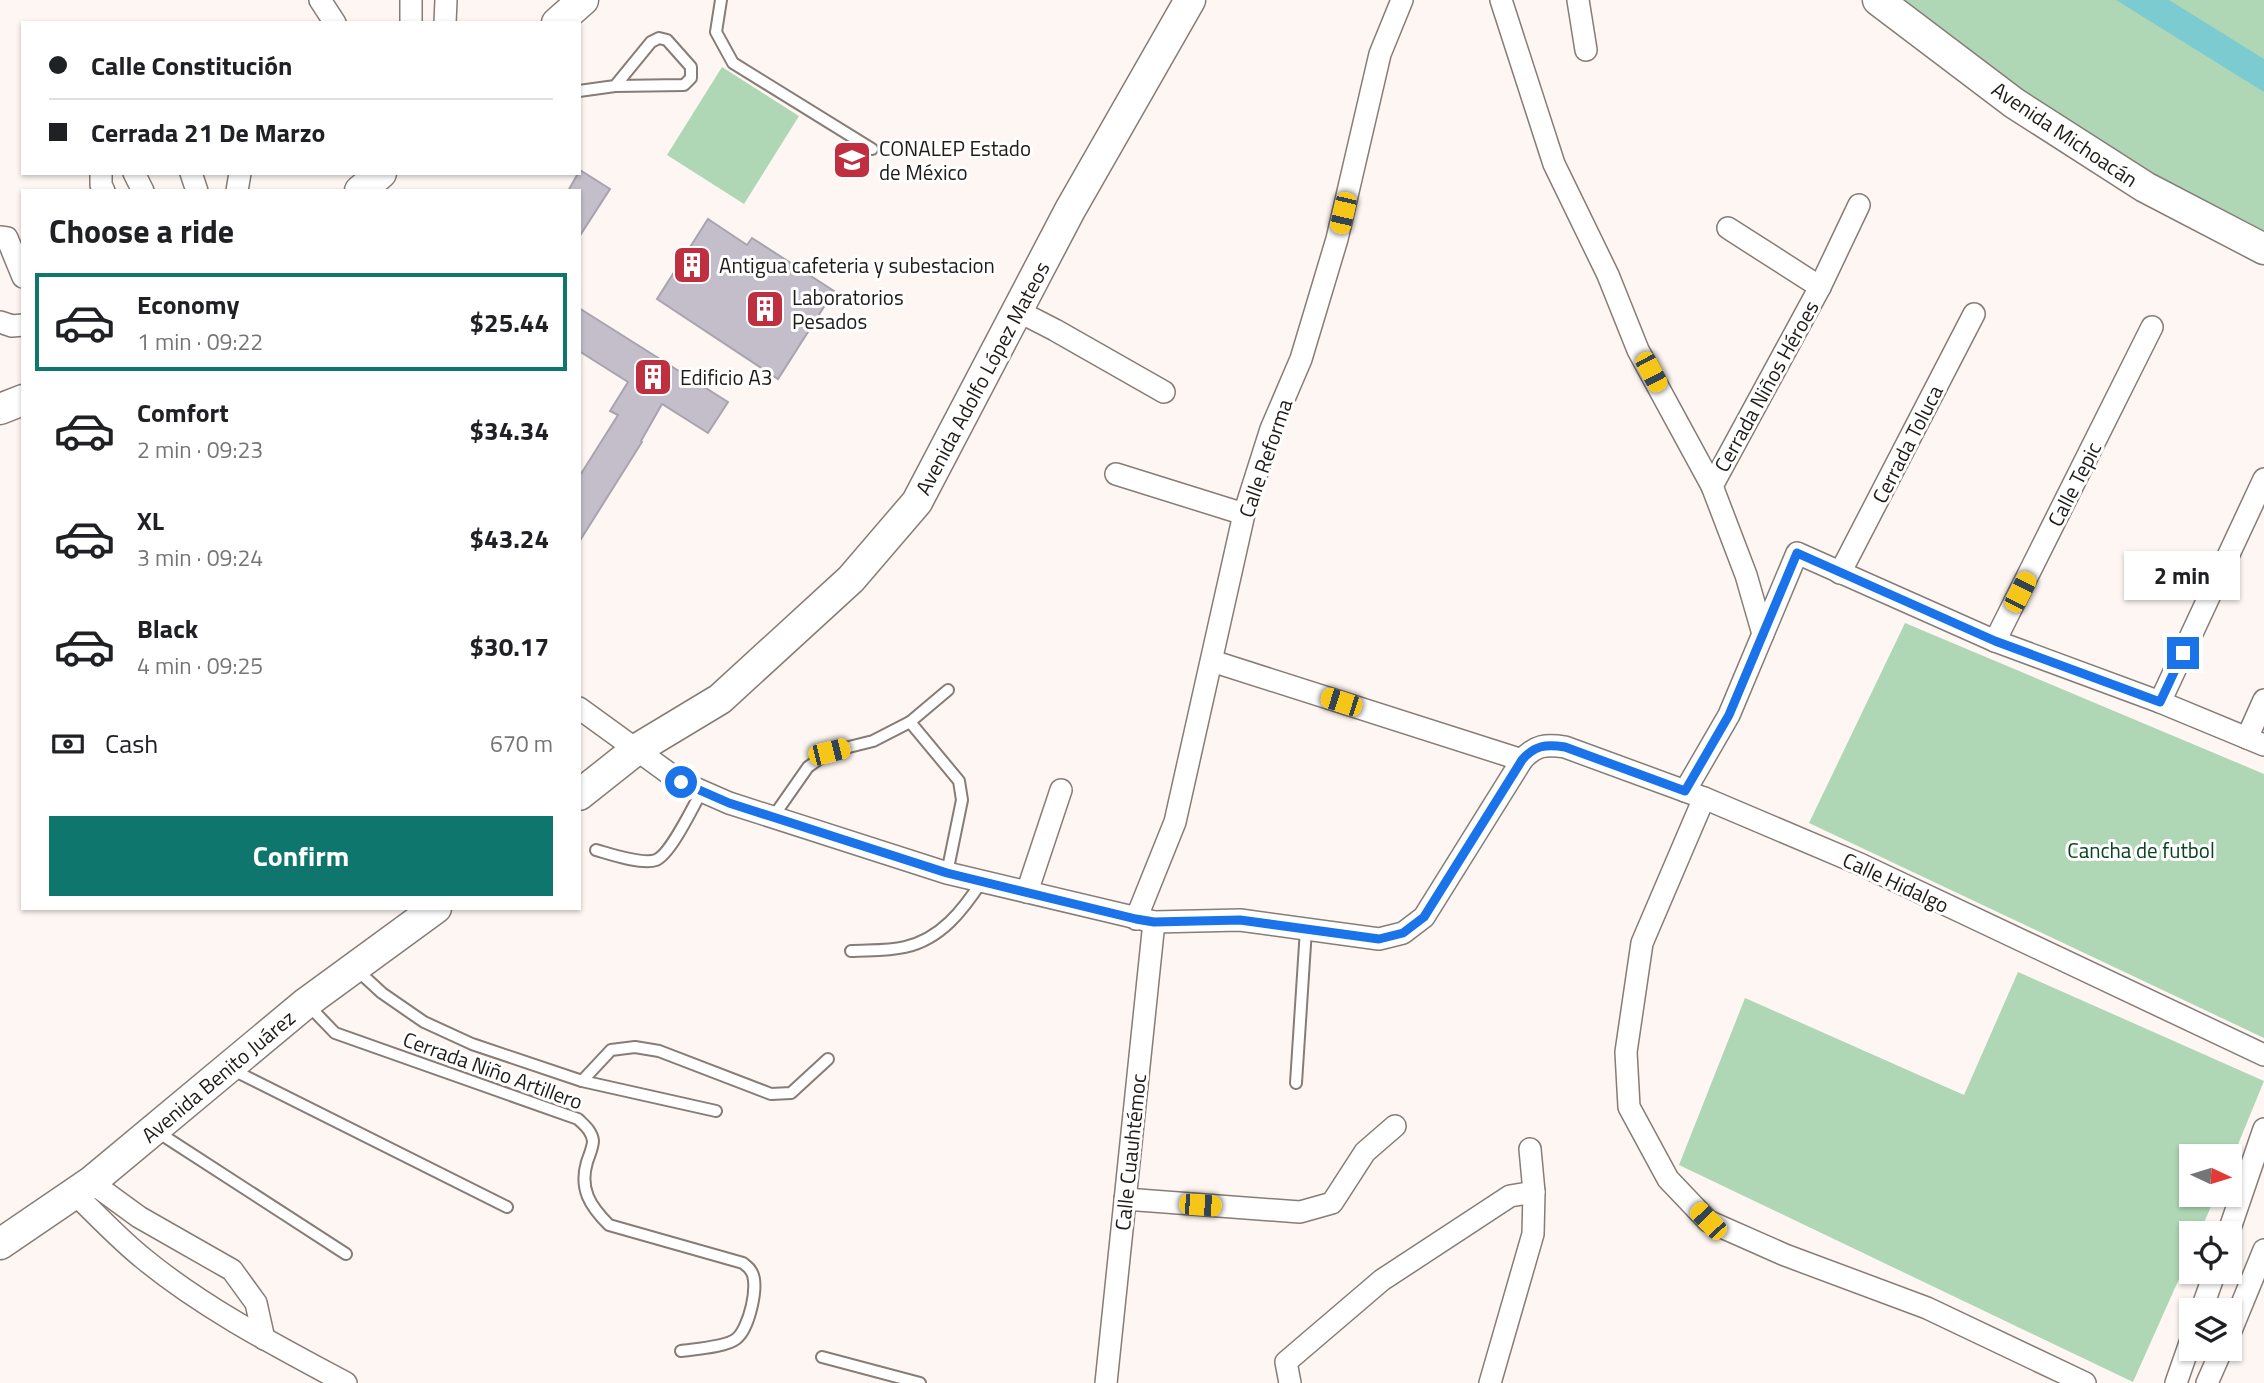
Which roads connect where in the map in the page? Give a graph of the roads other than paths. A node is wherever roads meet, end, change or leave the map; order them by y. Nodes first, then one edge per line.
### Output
1 (320, 0) edge
2 (411, 0) edge
3 (446, 0) edge
4 (583, 0) edge
5 (721, 0) edge
6 (1190, 0) edge
7 (1402, 0) edge
8 (1501, 0) edge
9 (1578, 0) edge
10 (1878, 0) edge
11 (334, 21) edge
12 (411, 21) edge
13 (445, 21) edge
14 (558, 21) edge
15 (1586, 50) dead end
16 (615, 86) junction
17 (581, 91) edge
18 (872, 149) dead end
19 (379, 175) edge
20 (362, 189) edge
21 (1859, 205) dead end
22 (1728, 228) dead end
23 (0, 237) edge
24 (2264, 249) edge
25 (13, 269) edge
26 (1820, 287) junction
27 (1018, 311) junction
28 (1974, 314) dead end
29 (0, 322) edge
30 (21, 325) edge
31 (2152, 327) dead end
32 (1164, 392) dead end
33 (21, 401) edge
34 (0, 409) edge
35 (1116, 474) dead end
36 (2264, 479) edge
37 (1712, 486) junction
38 (1244, 514) junction
39 (1840, 573) junction
40 (1763, 634) junction
41 (1995, 641) junction
42 (1212, 661) junction
43 (948, 690) dead end
44 (2264, 700) edge
45 (2160, 702) junction
46 (581, 709) edge
47 (910, 722) junction
48 (2255, 741) edge
49 (637, 749) junction
50 (1522, 760) junction
51 (1060, 790) dead end
52 (702, 791) junction
53 (581, 793) edge
54 (1695, 794) junction
55 (772, 817) junction
56 (596, 850) dead end
57 (947, 873) junction
58 (982, 881) junction
59 (1027, 892) junction
60 (433, 910) edge
61 (1145, 920) junction
62 (1306, 929) junction
63 (851, 951) dead end
64 (355, 968) junction
65 (306, 1003) junction
66 (2264, 1055) edge
67 (828, 1059) dead end
68 (228, 1068) junction
69 (582, 1081) junction
70 (1296, 1083) dead end
71 (716, 1111) dead end
72 (1395, 1126) dead end
73 (2264, 1129) edge
74 (153, 1130) junction
75 (1530, 1149) dead end
76 (82, 1188) junction
77 (1534, 1192) junction
78 (1125, 1199) junction
79 (507, 1207) dead end
80 (2232, 1221) edge
81 (0, 1244) edge
82 (2264, 1250) edge
83 (346, 1254) dead end
84 (2242, 1304) edge
85 (264, 1339) junction
86 (681, 1351) dead end
87 (822, 1357) dead end
88 (2184, 1361) edge
89 (2217, 1361) edge
90 (1288, 1373) edge
91 (346, 1383) edge
92 (920, 1383) edge
93 (1106, 1383) edge
94 (1490, 1383) edge
95 (2085, 1383) edge
96 (2176, 1383) edge
97 (2207, 1383) edge

1 - 11 street
2 - 12 street
3 - 13 street
4 - 14 street
5 - 18 lane
6 - 27 street, Avenida Adolfo López Mateos
7 - 38 street, Calle Reforma
8 - 37 street
9 - 15 street
10 - 24 street, Avenida Michoacán
16 - 16 lane
16 - 17 lane
19 - 20 street
21 - 26 street, Cerrada Niños Héroes
22 - 26 street, Cerrada Niños Héroes
23 - 25 street
26 - 37 street, Cerrada Niños Héroes
27 - 32 street
27 - 49 street, Avenida Adolfo López Mateos
28 - 39 street, Cerrada Toluca
29 - 30 street
31 - 41 street, Calle Tepic
33 - 34 street
35 - 38 street
36 - 45 street
37 - 40 street
38 - 42 street, Calle Reforma
39 - 40 street
39 - 41 street
40 - 54 street
41 - 45 street
42 - 50 street
42 - 61 street, Calle Reforma
43 - 47 lane
44 - 48 street
45 - 48 street
46 - 49 street
47 - 55 lane
47 - 57 lane
49 - 52 street
49 - 53 street
50 - 54 street, Calle Hidalgo
50 - 62 street
51 - 59 street
52 - 55 street
52 - 56 lane
54 - 66 street, Calle Hidalgo
54 - 95 street
55 - 57 street
57 - 58 street
58 - 59 street
58 - 63 lane
59 - 61 street
60 - 64 street, Avenida Benito Juárez
61 - 62 street
61 - 78 street, Calle Cuauhtémoc
62 - 70 lane
64 - 65 street, Avenida Benito Juárez
64 - 69 lane
65 - 68 street, Avenida Benito Juárez
65 - 86 lane, Cerrada Niño Artillero
67 - 69 lane
68 - 74 street, Avenida Benito Juárez
68 - 79 lane
69 - 71 lane
72 - 78 street
73 - 80 street
74 - 76 street, Avenida Benito Juárez
74 - 83 lane
75 - 77 street
76 - 81 street, Avenida Benito Juárez
76 - 85 street
76 - 85 street
77 - 90 street
77 - 94 street
78 - 93 street, Calle Cuauhtémoc
82 - 84 street
85 - 91 street
87 - 92 lane
88 - 96 street
89 - 97 street

